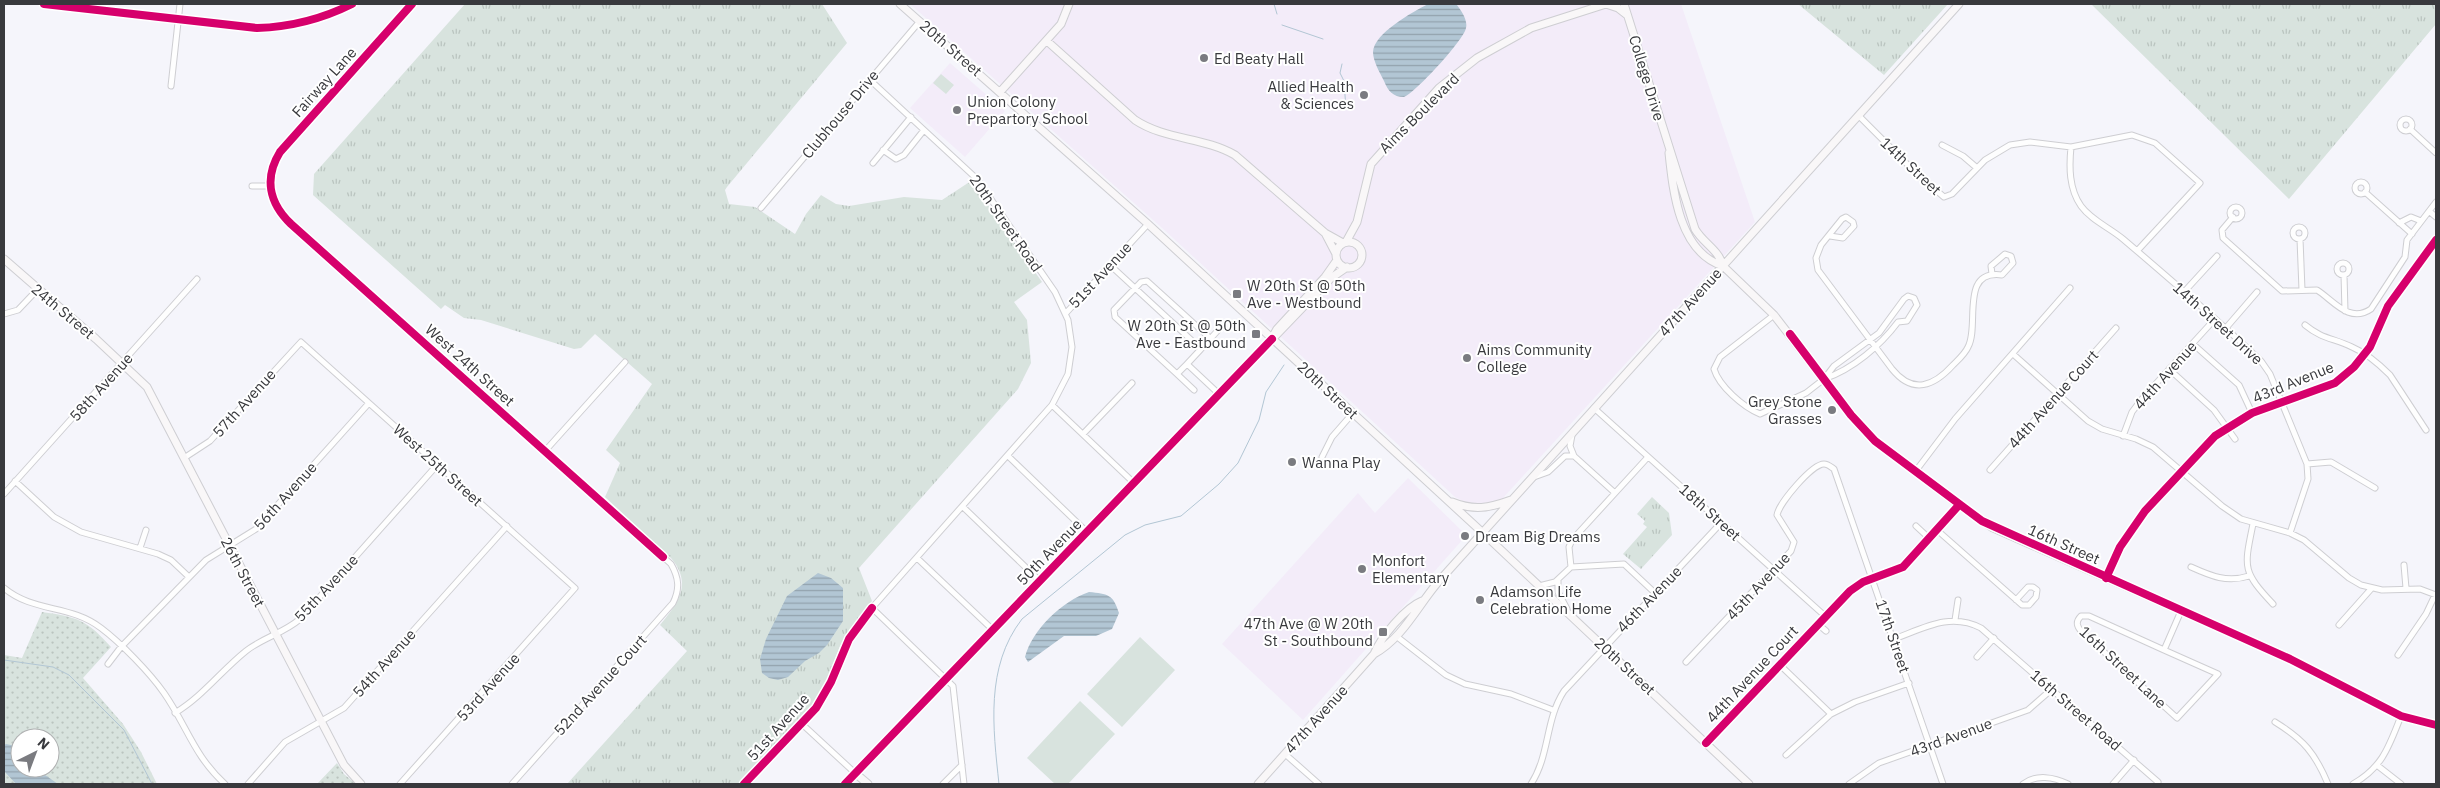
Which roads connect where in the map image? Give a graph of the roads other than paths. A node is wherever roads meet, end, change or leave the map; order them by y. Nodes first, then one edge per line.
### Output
1 (44, 4) edge
2 (180, 4) edge
3 (352, 4) edge
4 (412, 4) edge
5 (900, 4) edge
6 (1069, 4) edge
7 (1606, 4) edge
8 (1624, 4) edge
9 (1960, 4) edge
10 (1627, 15) junction
11 (178, 20) junction
12 (920, 20) junction
13 (1047, 41) junction
14 (870, 80) junction
15 (171, 86) dead end
16 (1000, 92) junction
17 (1859, 116) junction
18 (910, 117) junction
19 (2410, 129) dead end
20 (924, 130) junction
21 (1942, 145) dead end
22 (2071, 147) junction
23 (883, 150) junction
24 (2436, 153) edge
25 (873, 163) dead end
26 (1977, 168) junction
27 (252, 186) dead end
28 (269, 186) junction
29 (2365, 192) dead end
30 (2436, 203) edge
31 (761, 208) dead end
32 (2430, 212) junction
33 (2436, 217) edge
34 (2232, 218) dead end
35 (2421, 221) junction
36 (1356, 222) junction
37 (2399, 222) junction
38 (1148, 224) junction
39 (1325, 233) junction
40 (2412, 234) junction
41 (1830, 236) junction
42 (2300, 239) dead end
43 (2436, 240) edge
44 (1345, 243) junction
45 (1357, 245) junction
46 (2137, 251) junction
47 (2217, 256) dead end
48 (1337, 257) junction
49 (4, 259) edge
50 (1110, 265) junction
51 (1723, 266) junction
52 (1347, 267) junction
53 (1992, 274) junction
54 (2344, 275) dead end
55 (197, 279) dead end
56 (1135, 288) junction
57 (2070, 288) dead end
58 (38, 290) junction
59 (2302, 290) junction
60 (2382, 290) junction
61 (2184, 292) junction
62 (2256, 292) dead end
63 (2393, 298) junction
64 (2377, 300) junction
65 (2388, 306) junction
66 (2345, 311) junction
67 (1066, 313) junction
68 (4, 314) edge
69 (1774, 315) junction
70 (1891, 316) junction
71 (2214, 320) junction
72 (1898, 322) junction
73 (2306, 325) dead end
74 (1221, 327) dead end
75 (2116, 328) dead end
76 (2225, 329) junction
77 (1272, 338) junction
78 (1211, 339) junction
79 (1870, 341) junction
80 (300, 342) joint
81 (2193, 344) junction
82 (1874, 347) junction
83 (1201, 349) junction
84 (2013, 354) junction
85 (2365, 354) junction
86 (122, 362) junction
87 (625, 362) dead end
88 (1187, 364) junction
89 (2169, 369) junction
90 (1177, 374) junction
91 (1824, 379) junction
92 (1132, 383) dead end
93 (1194, 390) dead end
94 (2058, 393) junction
95 (1219, 394) junction
96 (369, 402) junction
97 (2283, 403) junction
98 (1052, 404) junction
99 (1594, 408) junction
100 (2252, 413) junction
101 (1353, 414) junction
102 (2226, 427) junction
103 (2426, 430) dead end
104 (1573, 432) junction
105 (1083, 434) junction
106 (2123, 436) junction
107 (2235, 439) dead end
108 (545, 451) junction
109 (1008, 456) junction
110 (1574, 456) junction
111 (1322, 457) dead end
112 (1648, 457) junction
113 (184, 458) junction
114 (438, 464) junction
115 (1825, 464) joint
116 (2307, 464) junction
117 (1990, 470) dead end
118 (2182, 471) junction
119 (1915, 472) junction
120 (1534, 477) junction
121 (15, 481) junction
122 (1134, 483) junction
123 (2375, 488) dead end
124 (1615, 493) junction
125 (4, 494) edge
126 (1446, 499) junction
127 (1514, 499) junction
128 (1959, 506) junction
129 (962, 507) junction
130 (1721, 523) junction
131 (2253, 524) junction
132 (507, 526) junction
133 (1916, 526) dead end
134 (2134, 526) junction
135 (146, 530) dead end
136 (1938, 530) junction
137 (1087, 532) junction
138 (2141, 532) dead end
139 (1483, 533) junction
140 (2290, 533) junction
141 (1930, 539) junction
142 (230, 546) junction
143 (140, 548) junction
144 (917, 558) junction
145 (2404, 565) dead end
146 (1571, 566) junction
147 (2191, 567) dead end
148 (1774, 570) junction
149 (2249, 576) junction
150 (189, 577) junction
151 (1873, 578) junction
152 (2106, 578) junction
153 (678, 580) joint
154 (1558, 580) junction
155 (1040, 581) junction
156 (1539, 586) junction
157 (4, 588) edge
158 (575, 588) joint
159 (2406, 588) junction
160 (2372, 589) junction
161 (2023, 592) junction
162 (1655, 593) junction
163 (2436, 595) edge
164 (1958, 600) dead end
165 (2016, 600) junction
166 (1422, 601) junction
167 (2032, 601) junction
168 (2272, 604) dead end
169 (872, 608) junction
170 (2181, 611) junction
171 (1825, 616) junction
172 (1575, 620) junction
173 (1955, 620) junction
174 (1818, 624) junction
175 (2340, 625) dead end
176 (993, 630) junction
177 (1826, 631) dead end
178 (276, 635) junction
179 (1396, 636) junction
180 (1994, 638) junction
181 (1894, 639) junction
182 (121, 647) junction
183 (1604, 647) junction
184 (2164, 650) junction
185 (1374, 654) junction
186 (2398, 655) dead end
187 (1977, 658) dead end
188 (1686, 662) dead end
189 (108, 664) dead end
190 (1780, 664) junction
191 (946, 679) junction
192 (1909, 683) junction
193 (2052, 689) junction
194 (1553, 710) junction
195 (176, 714) junction
196 (1831, 714) junction
197 (2400, 716) junction
198 (321, 721) junction
199 (2275, 722) dead end
200 (802, 724) junction
201 (2436, 725) edge
202 (1706, 743) junction
203 (1930, 744) junction
204 (1285, 754) junction
205 (1786, 754) dead end
206 (2134, 760) junction
207 (962, 765) junction
208 (2378, 766) junction
209 (855, 773) junction
210 (2158, 782) dead end
211 (225, 784) edge
212 (248, 784) edge
213 (361, 784) edge
214 (400, 784) edge
215 (512, 784) edge
216 (744, 784) edge
217 (845, 784) edge
218 (868, 784) edge
219 (943, 784) edge
220 (964, 784) edge
221 (1258, 784) edge
222 (1318, 784) edge
223 (1531, 784) edge
224 (1750, 784) edge
225 (1849, 784) edge
226 (1944, 784) edge
227 (2023, 784) edge
228 (2068, 784) edge
229 (2113, 784) edge
230 (2328, 784) edge
231 (2353, 784) edge
232 (2401, 784) edge

1 - 11 street
2 - 11 street
3 - 11 street
4 - 28 street, Fairway Lane
5 - 12 street, 20th Street
6 - 13 street
7 - 10 street
7 - 36 street, Aims Boulevard
8 - 10 street, College Drive
9 - 17 street, 47th Avenue
10 - 51 street, College Drive
11 - 15 street
12 - 14 street, Clubhouse Drive
12 - 16 street, 20th Street
13 - 16 street
13 - 39 street
14 - 18 street, 20th Street Road
14 - 31 street, Clubhouse Drive
16 - 38 street, 20th Street
17 - 26 street, 14th Street
17 - 51 street, 47th Avenue
18 - 20 street, 20th Street Road
18 - 23 street
19 - 24 street
20 - 23 street
20 - 67 street, 20th Street Road
21 - 26 street
22 - 26 street, 14th Street
22 - 46 street, 14th Street Drive
22 - 46 street, 14th Street
23 - 25 street
27 - 28 street
28 - 108 street, West 24th Street
29 - 37 street
30 - 32 street
32 - 33 street
32 - 35 street
34 - 59 street
35 - 37 street
35 - 40 street
36 - 44 street, Aims Boulevard
36 - 45 street, Aims Boulevard
37 - 40 street
38 - 50 street, 51st Avenue
38 - 77 street, 20th Street
39 - 44 street
39 - 48 street
40 - 60 street
41 - 41 street
41 - 79 street
42 - 59 street
43 - 63 street, 43rd Avenue
44 - 45 street
44 - 48 street
45 - 52 street
46 - 61 street, 14th Street Drive
47 - 61 street
48 - 52 street
48 - 77 street, 50th Avenue
49 - 58 street, 24th Street
50 - 56 street
50 - 67 street, 51st Avenue
51 - 69 street, 16th Street
51 - 99 street, 47th Avenue
52 - 77 street, 50th Avenue
53 - 53 street
53 - 82 street
54 - 66 street
55 - 86 street, 58th Avenue
56 - 78 street
56 - 83 street
56 - 90 street
57 - 84 street
58 - 68 street
58 - 86 street, 24th Street
59 - 66 street
60 - 63 street
60 - 64 street
61 - 71 street, 14th Street Drive
62 - 76 street
63 - 65 street, 43rd Avenue
64 - 65 street
64 - 66 street
65 - 85 street, 43rd Avenue
67 - 98 street, 51st Avenue
69 - 91 street, 16th Street
69 - 91 street
70 - 72 street
70 - 72 street
70 - 79 street
71 - 76 street, 14th Street Drive
71 - 81 street, 44th Avenue
72 - 82 street
73 - 85 street
74 - 78 street
75 - 94 street, 44th Avenue Court
76 - 97 street, 14th Street Drive
77 - 95 street, 50th Avenue
77 - 101 street, 20th Street
78 - 83 street
79 - 82 street
79 - 91 street
80 - 96 street, West 25th Street
80 - 113 street, 57th Avenue
81 - 89 street, 44th Avenue
81 - 100 street
82 - 91 street
83 - 88 street
84 - 94 street
84 - 119 street
85 - 97 street, 43rd Avenue
85 - 103 street
86 - 113 street, 26th Street
86 - 121 street, 58th Avenue
87 - 108 street
88 - 90 street
88 - 95 street
89 - 102 street
89 - 106 street, 44th Avenue
90 - 93 street
91 - 119 street, 16th Street
92 - 105 street
94 - 106 street
94 - 117 street, 44th Avenue Court
95 - 122 street, 50th Avenue
96 - 114 street, West 25th Street
96 - 142 street, 56th Avenue
97 - 100 street, 43rd Avenue
97 - 116 street, 14th Street Drive
98 - 105 street
98 - 109 street, 51st Avenue
99 - 104 street, 47th Avenue
99 - 112 street, 18th Street
100 - 102 street, 43rd Avenue
101 - 111 street
101 - 126 street, 20th Street
102 - 107 street
102 - 118 street, 43rd Avenue
104 - 110 street
104 - 120 street, 47th Avenue
105 - 122 street
106 - 118 street
108 - 153 street, West 24th Street
109 - 129 street, 51st Avenue
109 - 137 street
110 - 120 street
110 - 124 street
112 - 124 street
112 - 130 street, 18th Street
113 - 142 street, 26th Street
114 - 132 street, West 25th Street
114 - 178 street, 55th Avenue
115 - 148 street, 45th Avenue
115 - 151 street, 17th Street
116 - 123 street
116 - 140 street, 14th Street Drive
118 - 131 street
118 - 134 street, 43rd Avenue
119 - 128 street, 16th Street
120 - 127 street, 47th Avenue
121 - 125 street, 58th Avenue
121 - 143 street
122 - 137 street, 50th Avenue
124 - 146 street
126 - 127 street
126 - 139 street, 20th Street
127 - 139 street, 47th Avenue
128 - 136 street, 44th Avenue Court
128 - 152 street, 16th Street
129 - 144 street, 51st Avenue
129 - 155 street
130 - 148 street, 18th Street
130 - 162 street, 46th Avenue
131 - 140 street
131 - 149 street
132 - 158 street, West 25th Street
132 - 198 street, 54th Avenue
133 - 141 street
134 - 138 street
134 - 152 street, 43rd Avenue
135 - 143 street
136 - 141 street, 44th Avenue Court
136 - 165 street
137 - 155 street, 50th Avenue
139 - 156 street, 20th Street
139 - 166 street, 47th Avenue
140 - 160 street
141 - 151 street, 44th Avenue Court
142 - 150 street, 56th Avenue
142 - 178 street, 26th Street
143 - 150 street
144 - 169 street, 51st Avenue
144 - 176 street
145 - 159 street
146 - 154 street
146 - 162 street
147 - 149 street
148 - 171 street, 18th Street
148 - 188 street, 45th Avenue
149 - 168 street
150 - 182 street, 56th Avenue
151 - 171 street, 44th Avenue Court
151 - 181 street, 17th Street
152 - 170 street, 16th Street
153 - 215 street, 52nd Avenue Court
154 - 156 street
154 - 172 street
155 - 176 street, 50th Avenue
156 - 172 street, 20th Street
157 - 182 street
158 - 214 street, 53rd Avenue
159 - 160 street
159 - 163 street
160 - 175 street
161 - 165 street
161 - 167 street
161 - 167 street
162 - 183 street, 46th Avenue
163 - 186 street
164 - 173 street
165 - 167 street
166 - 179 street, 47th Avenue
166 - 185 street, 47th Avenue
169 - 191 street
169 - 200 street, 51st Avenue
170 - 184 street
170 - 197 street, 16th Street
171 - 174 street, 44th Avenue Court
172 - 183 street, 20th Street
173 - 180 street, 16th Street Road
173 - 181 street
174 - 177 street, 44th Avenue Court
174 - 190 street, 44th Avenue Court
176 - 191 street, 50th Avenue
178 - 195 street, 55th Avenue
178 - 198 street, 26th Street
179 - 185 street, 47th Avenue
179 - 194 street
180 - 187 street
180 - 193 street, 16th Street Road
181 - 192 street, 17th Street
182 - 189 street, 56th Avenue
182 - 195 street
183 - 194 street, 46th Avenue
183 - 202 street, 20th Street
184 - 184 street, 16th Street Lane
185 - 204 street, 47th Avenue
190 - 196 street
190 - 202 street, 44th Avenue Court
191 - 207 street
191 - 209 street, 50th Avenue
192 - 196 street
192 - 203 street, 17th Street
193 - 203 street, 43rd Avenue
193 - 206 street, 16th Street Road
194 - 223 street, 46th Avenue
195 - 211 street
196 - 205 street
197 - 201 street, 16th Street
197 - 208 street
198 - 212 street, 54th Avenue
198 - 213 street, 26th Street
199 - 230 street
200 - 209 street
200 - 216 street, 51st Avenue
202 - 224 street, 20th Street
203 - 225 street, 43rd Avenue
203 - 226 street, 17th Street
204 - 221 street, 47th Avenue
204 - 222 street
206 - 210 street, 16th Street Road
206 - 229 street
207 - 219 street
207 - 220 street
208 - 231 street
208 - 232 street
209 - 217 street, 50th Avenue
209 - 218 street
227 - 228 street

